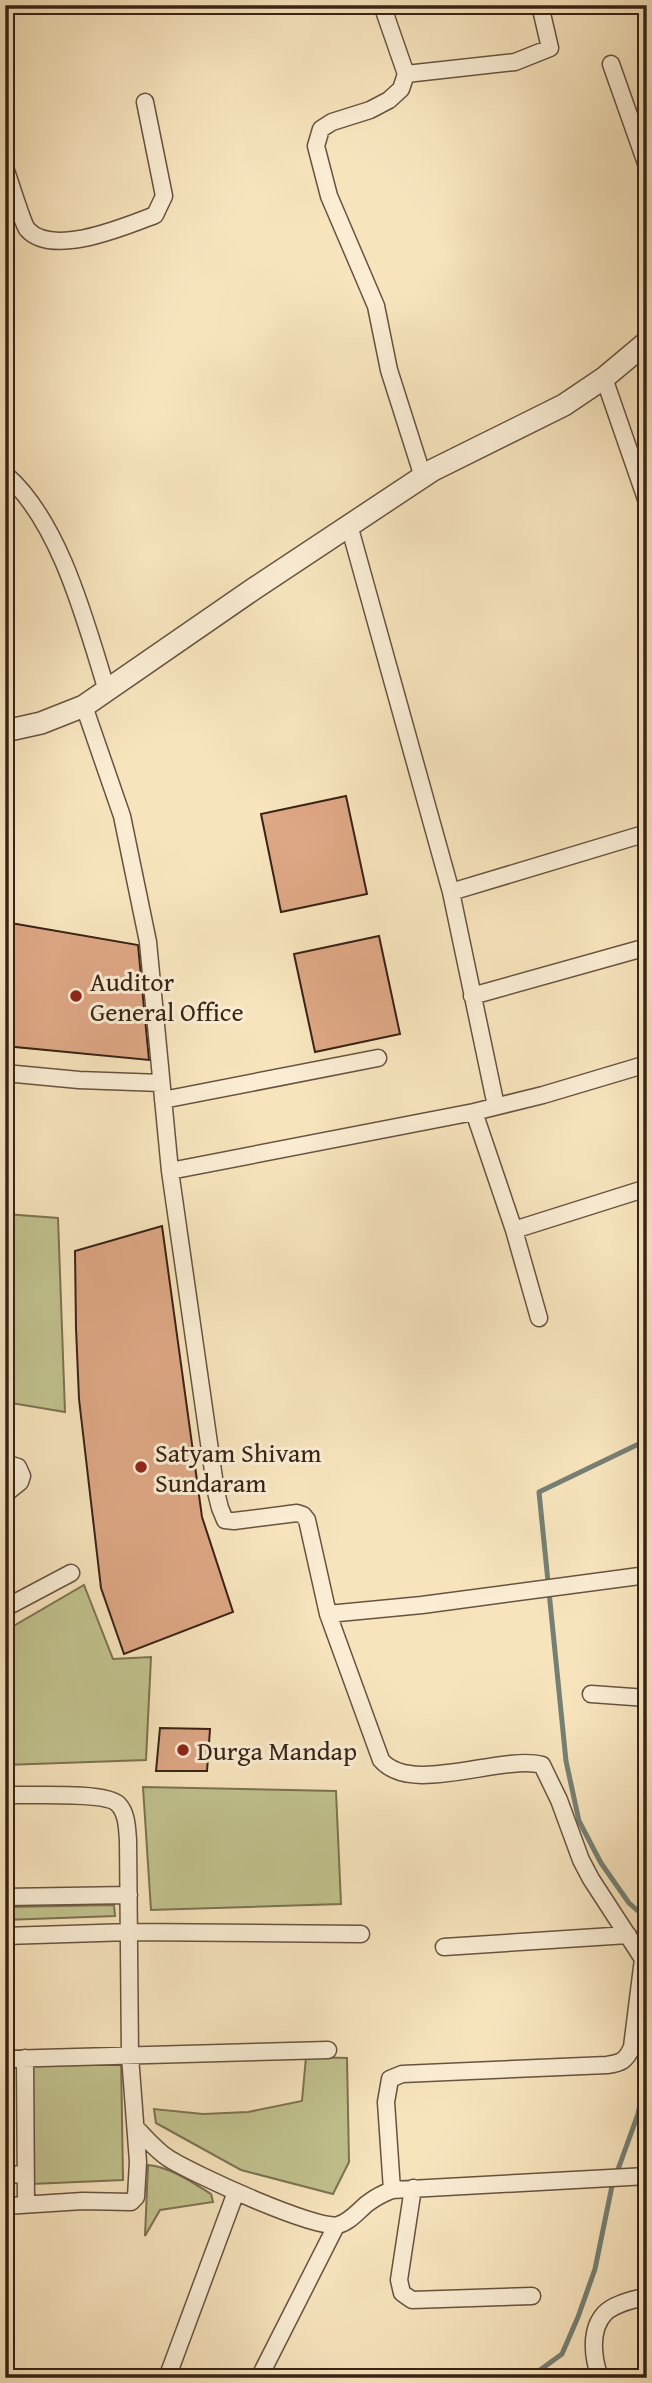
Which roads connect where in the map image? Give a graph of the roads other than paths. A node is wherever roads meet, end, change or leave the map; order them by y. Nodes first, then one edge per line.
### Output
1 (382, 5) edge
2 (540, 5) edge
3 (611, 64) dead end
4 (406, 74) junction
5 (145, 102) dead end
6 (647, 166) edge
7 (5, 167) edge
8 (647, 342) edge
9 (604, 378) junction
10 (5, 474) edge
11 (423, 477) junction
12 (647, 502) edge
13 (349, 525) junction
14 (647, 582) edge
15 (647, 608) edge
16 (107, 691) junction
17 (84, 706) junction
18 (5, 731) edge
19 (647, 833) edge
20 (451, 892) junction
21 (647, 947) edge
22 (472, 996) junction
23 (378, 1058) dead end
24 (647, 1064) edge
25 (5, 1073) edge
26 (161, 1083) junction
27 (163, 1100) junction
28 (496, 1106) junction
29 (474, 1112) junction
30 (170, 1171) junction
31 (647, 1188) edge
32 (514, 1230) junction
33 (539, 1318) dead end
34 (5, 1463) edge
35 (5, 1494) edge
36 (71, 1573) dead end
37 (647, 1575) edge
38 (5, 1608) edge
39 (328, 1614) junction
40 (590, 1694) dead end
41 (647, 1698) edge
42 (5, 1796) edge
43 (129, 1895) junction
44 (5, 1897) edge
45 (130, 1932) junction
46 (361, 1934) dead end
47 (5, 1936) edge
48 (628, 1936) junction
49 (443, 1948) dead end
50 (328, 2050) dead end
51 (130, 2056) junction
52 (25, 2057) junction
53 (5, 2059) edge
54 (136, 2129) junction
55 (25, 2174) junction
56 (5, 2175) edge
57 (641, 2176) edge
58 (413, 2188) junction
59 (392, 2190) junction
60 (236, 2192) junction
61 (26, 2203) junction
62 (5, 2206) edge
63 (336, 2226) junction
64 (532, 2296) dead end
65 (647, 2296) edge
66 (167, 2378) edge
67 (259, 2378) edge
68 (600, 2378) edge

1 - 4 street
2 - 4 street
3 - 6 street
4 - 11 street
5 - 7 street
8 - 9 street
9 - 11 street
9 - 12 street
10 - 16 street
11 - 13 street
13 - 16 street
13 - 20 street
14 - 15 street
16 - 17 street
17 - 18 street
17 - 26 street
19 - 20 street
20 - 22 street
21 - 22 street
22 - 28 street
23 - 27 street
24 - 28 street
25 - 26 street
26 - 27 street
27 - 30 street
28 - 29 street
29 - 30 street
29 - 32 street
30 - 39 street
31 - 32 street
32 - 33 street
34 - 35 street
36 - 38 street
37 - 39 street
39 - 48 street
40 - 41 street
42 - 43 street
43 - 44 street
43 - 45 street
45 - 46 street
45 - 47 street
45 - 51 street
48 - 49 street
48 - 59 street
50 - 51 street
51 - 52 street
51 - 54 street
52 - 53 street
52 - 55 street
54 - 60 street
54 - 61 street
55 - 56 street
55 - 61 street
57 - 58 street
58 - 59 street
58 - 64 street
59 - 63 street
60 - 63 street
60 - 66 street
61 - 62 street
63 - 67 street
65 - 68 street

